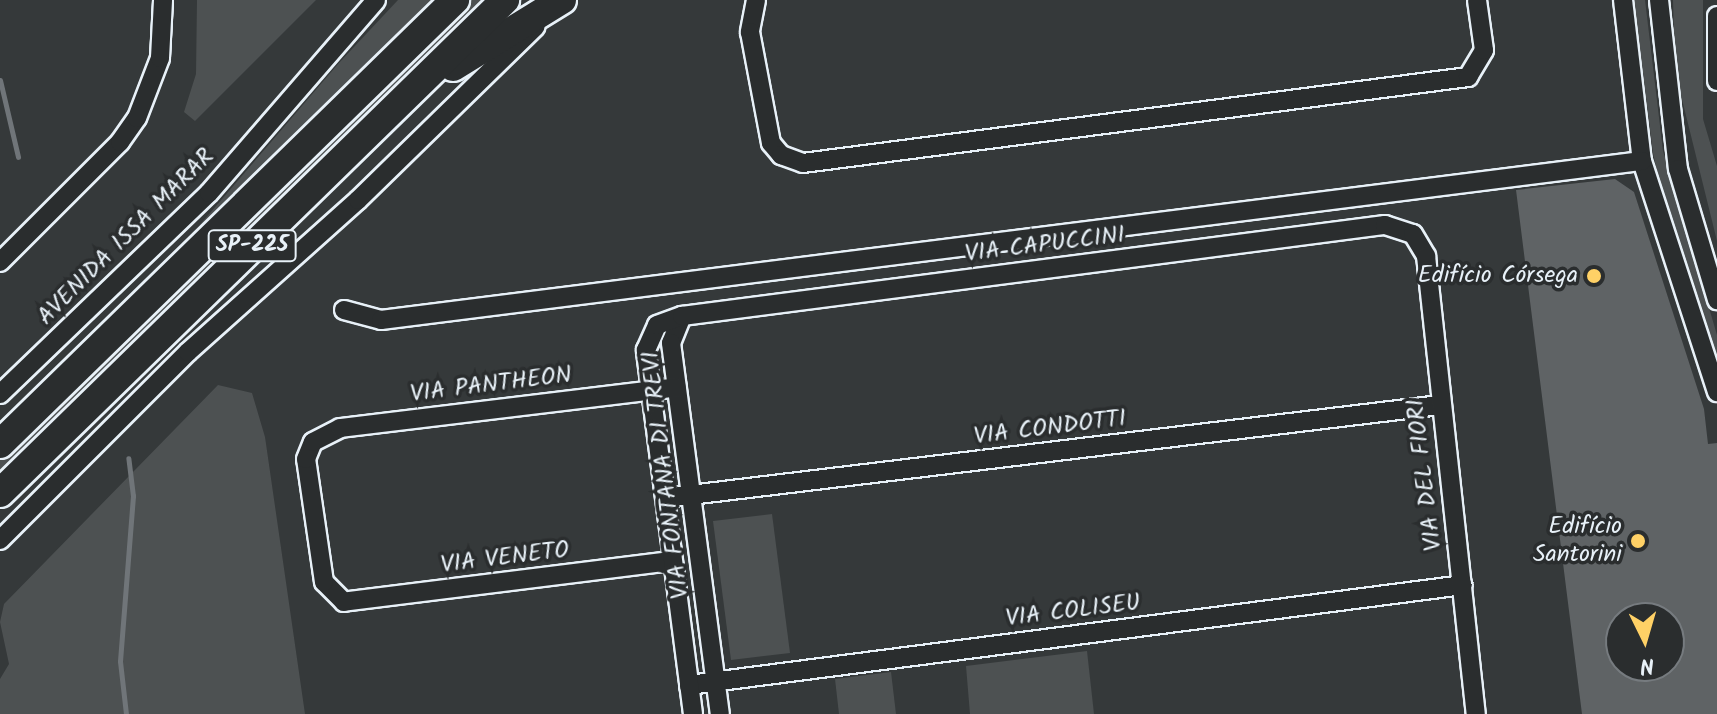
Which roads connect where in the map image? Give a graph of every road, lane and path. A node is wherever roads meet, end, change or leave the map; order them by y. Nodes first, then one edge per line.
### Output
1 (163, 0) edge
2 (376, 0) edge
3 (455, 0) edge
4 (505, 0) edge
5 (562, 0) edge
6 (756, 0) edge
7 (1477, 0) edge
8 (1623, 0) edge
9 (1659, 0) edge
10 (1717, 16) edge
11 (1717, 81) edge
12 (408, 95) junction
13 (1642, 161) junction
14 (1413, 234) joint
15 (0, 262) edge
16 (1717, 300) edge
17 (344, 310) dead end
18 (682, 316) junction
19 (677, 387) junction
20 (650, 390) junction
21 (1717, 392) edge
22 (0, 394) edge
23 (1440, 405) junction
24 (0, 444) edge
25 (0, 493) edge
26 (690, 496) junction
27 (665, 498) junction
28 (0, 540) edge
29 (671, 561) junction
30 (1463, 585) junction
31 (344, 602) joint
32 (716, 682) junction
33 (689, 685) junction
34 (693, 714) edge
35 (720, 714) edge
36 (1476, 714) edge

1 - 15 street
2 - 22 street, AVENIDA ISSA MARAR
3 - 24 highway, SP-225
4 - 12 highway, SP-225
5 - 12 highway
5 - 28 street
6 - 7 street
8 - 13 street
9 - 16 street
10 - 11 street
12 - 25 highway, SP-225
13 - 17 street
13 - 21 street
14 - 18 street, VIA CAPUCCINI
14 - 23 street, VIA DEL FIORI
18 - 19 street, VIA FONTANA DI TREVI
18 - 20 street, VIA FONTANA DI TREVI
19 - 20 street, VIA PANTHEON
19 - 26 street, VIA FONTANA DI TREVI
20 - 27 street, VIA FONTANA DI TREVI
20 - 31 street, VIA PANTHEON
23 - 26 street, VIA CONDOTTI
23 - 30 street, VIA DEL FIORI
26 - 27 street, VIA CONDOTTI
26 - 32 street, VIA FONTANA DI TREVI
27 - 29 street, VIA FONTANA DI TREVI
29 - 31 street, VIA VENETO
29 - 33 street, VIA FONTANA DI TREVI
30 - 32 street, VIA COLISEU
30 - 36 street, VIA DEL FIORI
32 - 33 street, VIA COLISEU
32 - 35 street, VIA FONTANA DI TREVI
33 - 34 street, VIA FONTANA DI TREVI

